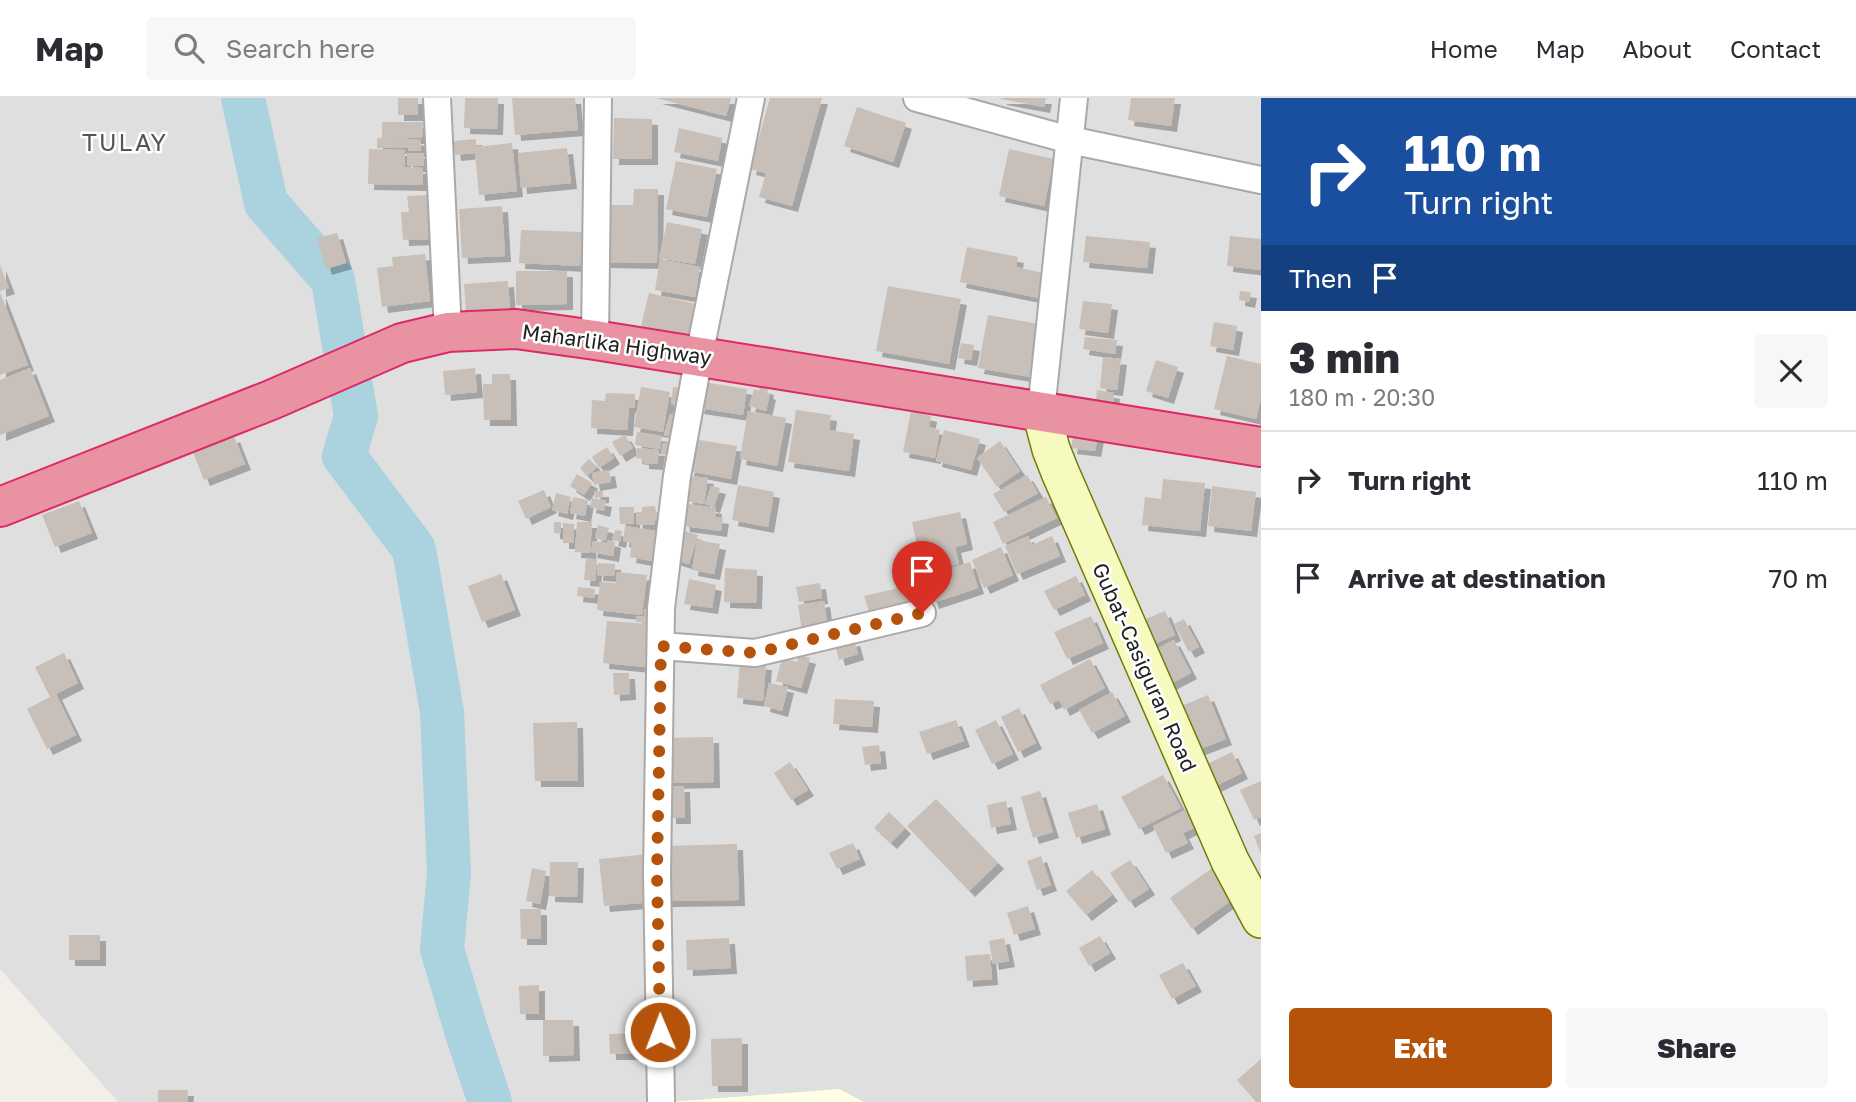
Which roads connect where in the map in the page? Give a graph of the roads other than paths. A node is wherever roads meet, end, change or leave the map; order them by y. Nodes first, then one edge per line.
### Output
1 (437, 98) edge
2 (598, 98) edge
3 (751, 98) edge
4 (917, 98) edge
5 (1074, 98) edge
6 (1070, 140) junction
7 (1261, 180) edge
8 (447, 332) junction
9 (595, 340) junction
10 (699, 356) junction
11 (1041, 411) junction
12 (1261, 447) edge
13 (0, 507) edge
14 (922, 613) dead end
15 (661, 646) junction
16 (1261, 919) edge
17 (661, 1100) dead end

1 - 8 street
2 - 9 street
3 - 10 street
4 - 6 street
5 - 6 street
6 - 7 street
6 - 11 street
8 - 9 highway, Maharlika Highway
8 - 13 highway, Maharlika Highway
9 - 10 highway, Maharlika Highway
10 - 11 highway, Maharlika Highway
10 - 15 street
11 - 12 highway, Maharlika Highway
11 - 16 main road, Gubat-Casiguran Road
14 - 15 street
15 - 17 street

